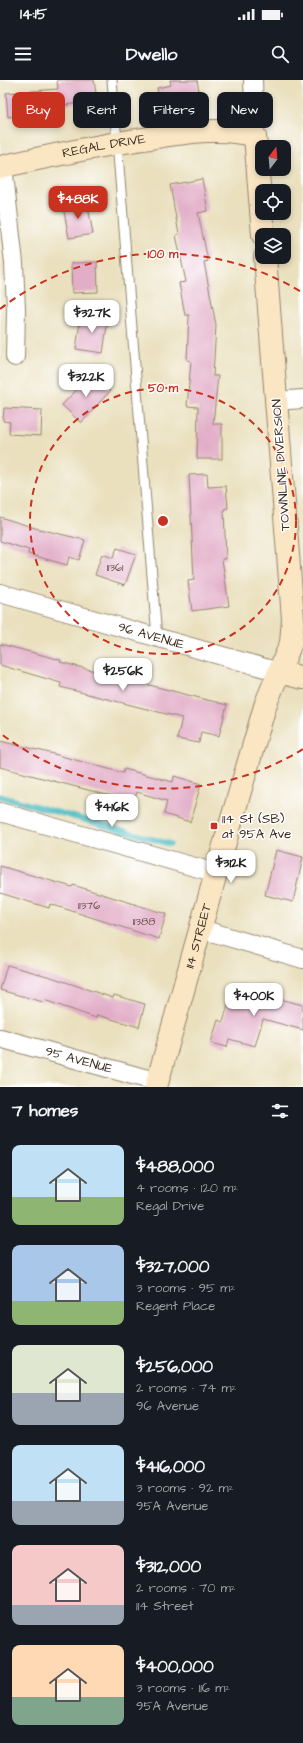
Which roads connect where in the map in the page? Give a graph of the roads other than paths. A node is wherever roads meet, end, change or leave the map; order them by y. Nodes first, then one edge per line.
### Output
1 (112, 80) edge
2 (253, 80) edge
3 (255, 136) junction
4 (116, 143) junction
5 (2, 166) edge
6 (262, 228) edge
7 (266, 264) edge
8 (14, 358) dead end
9 (303, 399) edge
10 (276, 401) junction
11 (0, 594) edge
12 (157, 638) junction
13 (279, 672) junction
14 (303, 678) edge
15 (0, 812) edge
16 (216, 873) junction
17 (201, 929) junction
18 (303, 960) edge
19 (0, 1038) edge
20 (157, 1084) edge

1 - 4 lane
2 - 3 street
3 - 4 street, REGAL DRIVE
3 - 6 street
4 - 5 street, REGAL DRIVE
4 - 12 lane
5 - 8 street
7 - 10 street, TOWNLINE DIVERSION
9 - 10 street
10 - 13 street, TOWNLINE DIVERSION
11 - 12 street, 96 AVENUE
12 - 13 street, 96 AVENUE
13 - 14 street, 96 AVENUE
13 - 16 street, 114 STREET
15 - 16 street
16 - 17 street, 114 STREET
17 - 18 street
17 - 20 street, 114 STREET
19 - 20 street, 95 AVENUE

